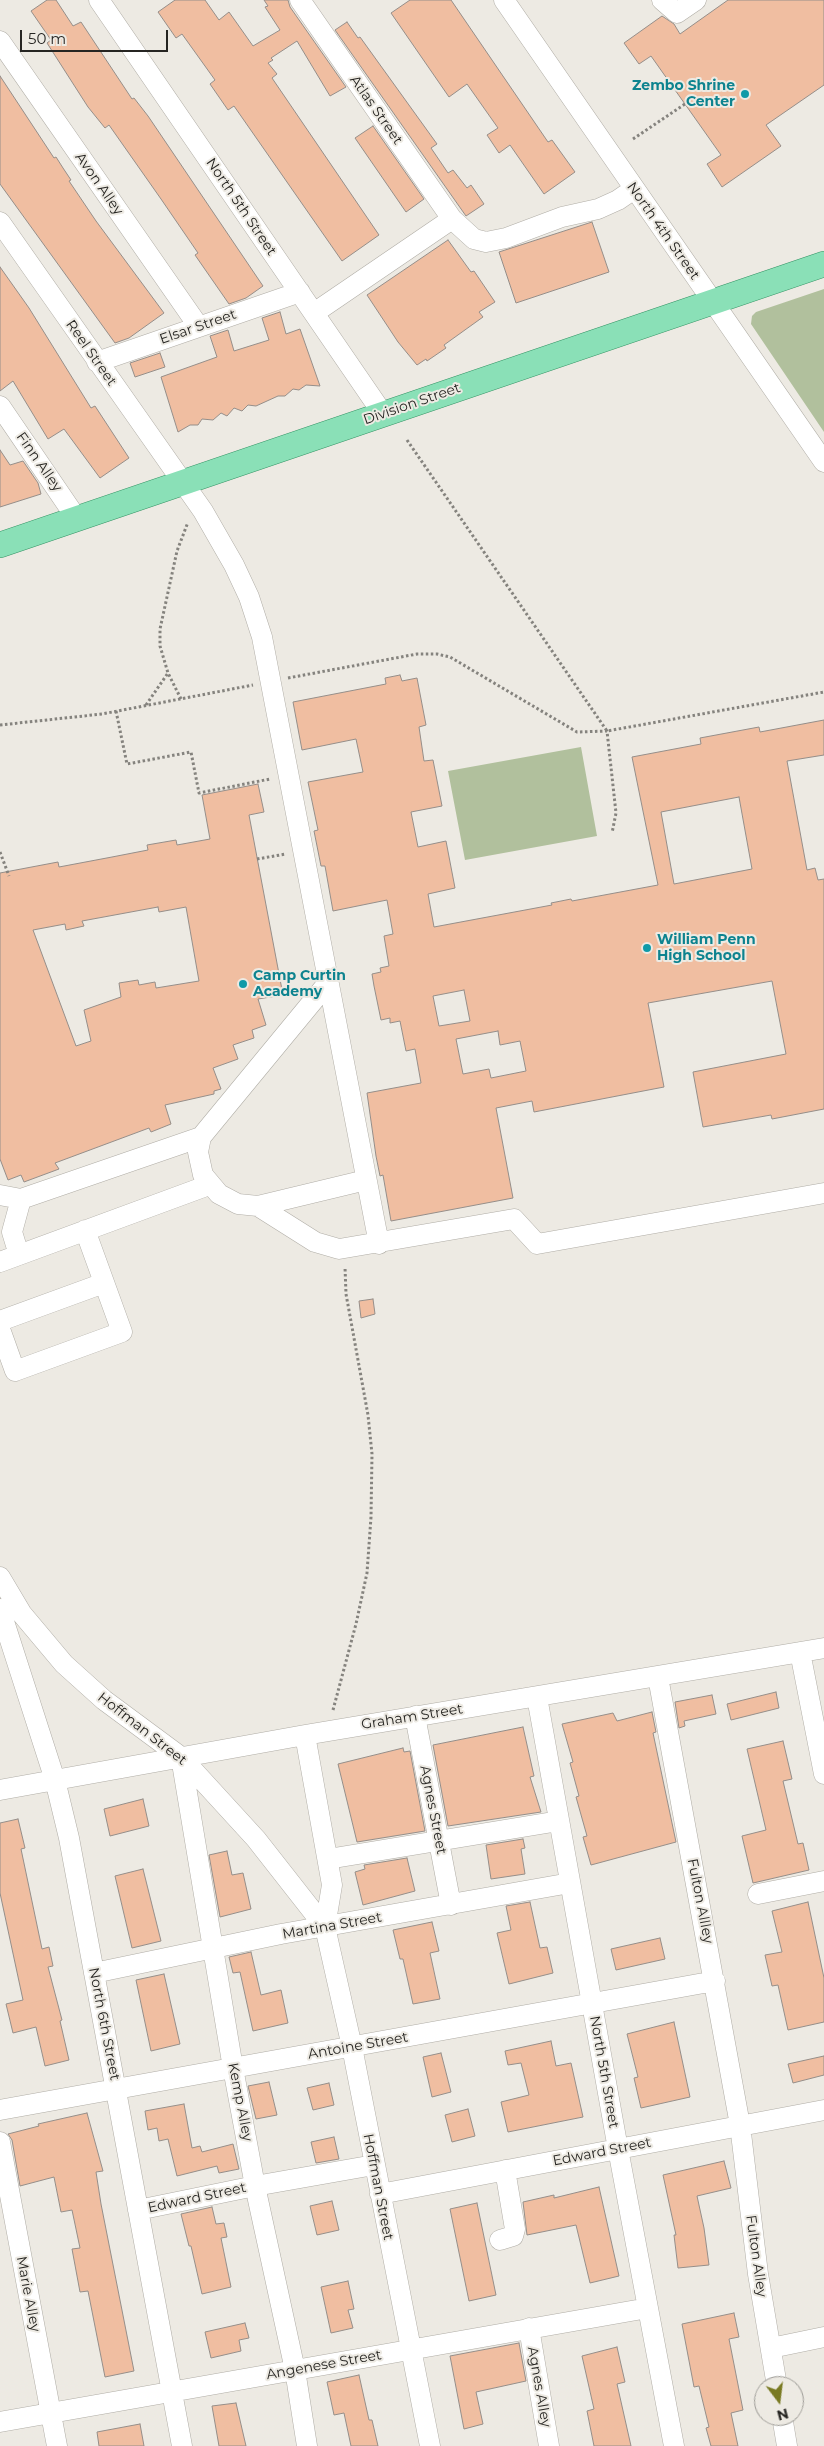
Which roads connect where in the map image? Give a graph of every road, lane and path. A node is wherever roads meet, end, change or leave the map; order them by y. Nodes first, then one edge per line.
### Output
1 (99, 0) edge
2 (300, 0) edge
3 (662, 0) edge
4 (696, 0) edge
5 (507, 1) edge
6 (0, 41) edge
7 (685, 104) dead end
8 (634, 139) dead end
9 (634, 189) junction
10 (452, 219) junction
11 (0, 222) edge
12 (824, 264) edge
13 (300, 292) junction
14 (712, 302) junction
15 (314, 313) junction
16 (199, 327) junction
17 (97, 362) junction
18 (0, 406) edge
19 (383, 414) junction
20 (407, 440) dead end
21 (824, 462) edge
22 (183, 482) junction
23 (190, 517) dead end
24 (77, 518) junction
25 (0, 545) edge
26 (168, 673) junction
27 (281, 679) dead end
28 (259, 684) dead end
29 (824, 692) edge
30 (181, 698) junction
31 (146, 705) junction
32 (116, 711) junction
33 (0, 725) edge
34 (607, 731) junction
35 (275, 778) dead end
36 (612, 833) dead end
37 (0, 852) edge
38 (290, 853) dead end
39 (257, 859) dead end
40 (9, 876) dead end
41 (327, 984) junction
42 (201, 1137) junction
43 (366, 1180) junction
44 (209, 1185) junction
45 (824, 1193) edge
46 (0, 1195) edge
47 (21, 1199) junction
48 (258, 1206) junction
49 (85, 1230) junction
50 (379, 1244) junction
51 (353, 1248) junction
52 (19, 1255) junction
53 (0, 1262) edge
54 (104, 1283) junction
55 (0, 1321) edge
56 (0, 1329) edge
57 (8, 1373) edge
58 (0, 1576) edge
59 (0, 1609) edge
60 (824, 1648) edge
61 (800, 1652) junction
62 (658, 1677) junction
63 (537, 1697) junction
64 (333, 1710) dead end
65 (415, 1716) junction
66 (305, 1735) junction
67 (181, 1757) junction
68 (824, 1774) edge
69 (54, 1780) junction
70 (0, 1790) edge
71 (559, 1821) junction
72 (440, 1840) junction
73 (328, 1859) junction
74 (824, 1881) edge
75 (570, 1883) junction
76 (758, 1894) dead end
77 (451, 1905) junction
78 (325, 1927) junction
79 (212, 1948) junction
80 (94, 1973) junction
81 (715, 1981) junction
82 (591, 2003) junction
83 (352, 2047) junction
84 (233, 2068) junction
85 (116, 2089) junction
86 (0, 2110) edge
87 (824, 2110) edge
88 (740, 2125) junction
89 (0, 2142) edge
90 (618, 2148) junction
91 (374, 2166) junction
92 (505, 2170) junction
93 (256, 2186) junction
94 (380, 2194) junction
95 (138, 2210) junction
96 (500, 2240) dead end
97 (648, 2308) junction
98 (529, 2328) junction
99 (824, 2337) edge
100 (771, 2348) junction
101 (410, 2349) junction
102 (295, 2370) junction
103 (775, 2376) edge
104 (172, 2392) junction
105 (51, 2413) junction
106 (0, 2422) edge
107 (784, 2426) edge
108 (57, 2446) edge
109 (182, 2446) edge
110 (307, 2446) edge
111 (430, 2446) edge
112 (549, 2446) edge
113 (674, 2446) edge
114 (787, 2446) edge

1 - 13 street, North 5th Street
2 - 10 street, Atlas Street
3 - 4 street
5 - 9 street, North 4th Street
6 - 16 street, Avon Alley
7 - 8 path
9 - 10 street, Atlas Street
9 - 14 street, North 4th Street
10 - 15 street
11 - 17 street, Reel Street
12 - 14 main road, Division Street
13 - 15 street, North 5th Street
13 - 16 street, Elsar Street
14 - 19 main road, Division Street
14 - 21 street, North 4th Street
15 - 19 street, North 5th Street
16 - 17 street, Elsar Street
17 - 22 street, Reel Street
18 - 24 street, Finn Alley
19 - 22 main road, Division Street
20 - 34 path
22 - 24 main road, Division Street
22 - 41 street, Reel Street
23 - 26 path
24 - 25 main road, Division Street
26 - 30 path
26 - 31 path
27 - 34 path
28 - 30 path
29 - 34 path
30 - 31 path
31 - 32 path
32 - 33 path
32 - 35 path
34 - 36 path
37 - 40 path
38 - 39 path
41 - 42 street
41 - 43 street, Reel Street
42 - 44 street
42 - 47 street
43 - 48 street
43 - 50 street, Reel Street
44 - 48 street
44 - 49 street
45 - 50 street
46 - 47 street
47 - 52 street
48 - 51 street
49 - 52 street
49 - 54 street
50 - 51 street
51 - 64 path
52 - 53 street
54 - 55 street
54 - 57 street
56 - 57 street
58 - 67 street, Hoffman Street
59 - 69 street, North 6th Street
60 - 61 street, Graham Street
61 - 62 street, Graham Street
61 - 68 street
62 - 63 street, Graham Street
62 - 81 street, Fulton Allley
63 - 65 street, Graham Street
63 - 71 street, North 5th Street
65 - 66 street, Graham Street
65 - 72 street, Agnes Street
66 - 67 street, Graham Street
66 - 73 street, Hoffman Street
67 - 69 street, Graham Street
67 - 78 street, Hoffman Street
67 - 79 street, Kemp Alley
69 - 70 street, Graham Street
69 - 80 street, North 6th Street
71 - 72 street
71 - 75 street, North 5th Street
72 - 73 street
72 - 77 street, Agnes Street
73 - 78 street, Hoffman Street
74 - 76 street
75 - 77 street, Martina Street
75 - 82 street, North 5th Street
77 - 78 street, Martina Street
78 - 79 street, Martina Street
78 - 83 street, Hoffman Street
79 - 80 street, Martina Street
79 - 84 street, Kemp Alley
80 - 85 street, North 6th Street
81 - 82 street, Antoine Street
81 - 88 street, Fulton Allley
82 - 83 street, Antoine Street
82 - 90 street, North 5th Street
83 - 84 street, Antoine Street
83 - 91 street, Hoffman Street
84 - 85 street, Antoine Street
84 - 93 street, Kemp Alley
85 - 86 street, Antoine Street
85 - 95 street, North 6th Street
87 - 88 street, Edward Street
88 - 90 street, Edward Street
88 - 100 street, Fulton Alley
89 - 105 street, Marie Alley
90 - 92 street, Edward Street
90 - 97 street, North 5th Street
91 - 93 street, Edward Street
91 - 94 street, Hoffman Street
92 - 94 street, Edward Street
92 - 96 street
93 - 95 street, Edward Street
93 - 102 street, Kemp Alley
94 - 101 street, Hoffman Street
95 - 104 street, North 6th Street
97 - 98 street, Angenese Street
97 - 113 street, North 5th Street
98 - 101 street, Angenese Street
98 - 112 street, Agnes Alley
99 - 100 street
100 - 103 street, Fulton Alley
101 - 102 street, Angenese Street
101 - 111 street, Hoffman Street
102 - 104 street, Angenese Street
102 - 110 street, Kemp Alley
104 - 105 street, Angenese Street
104 - 109 street, North 6th Street
105 - 106 street, Angenese Street
105 - 108 street, Marie Alley
107 - 114 street

